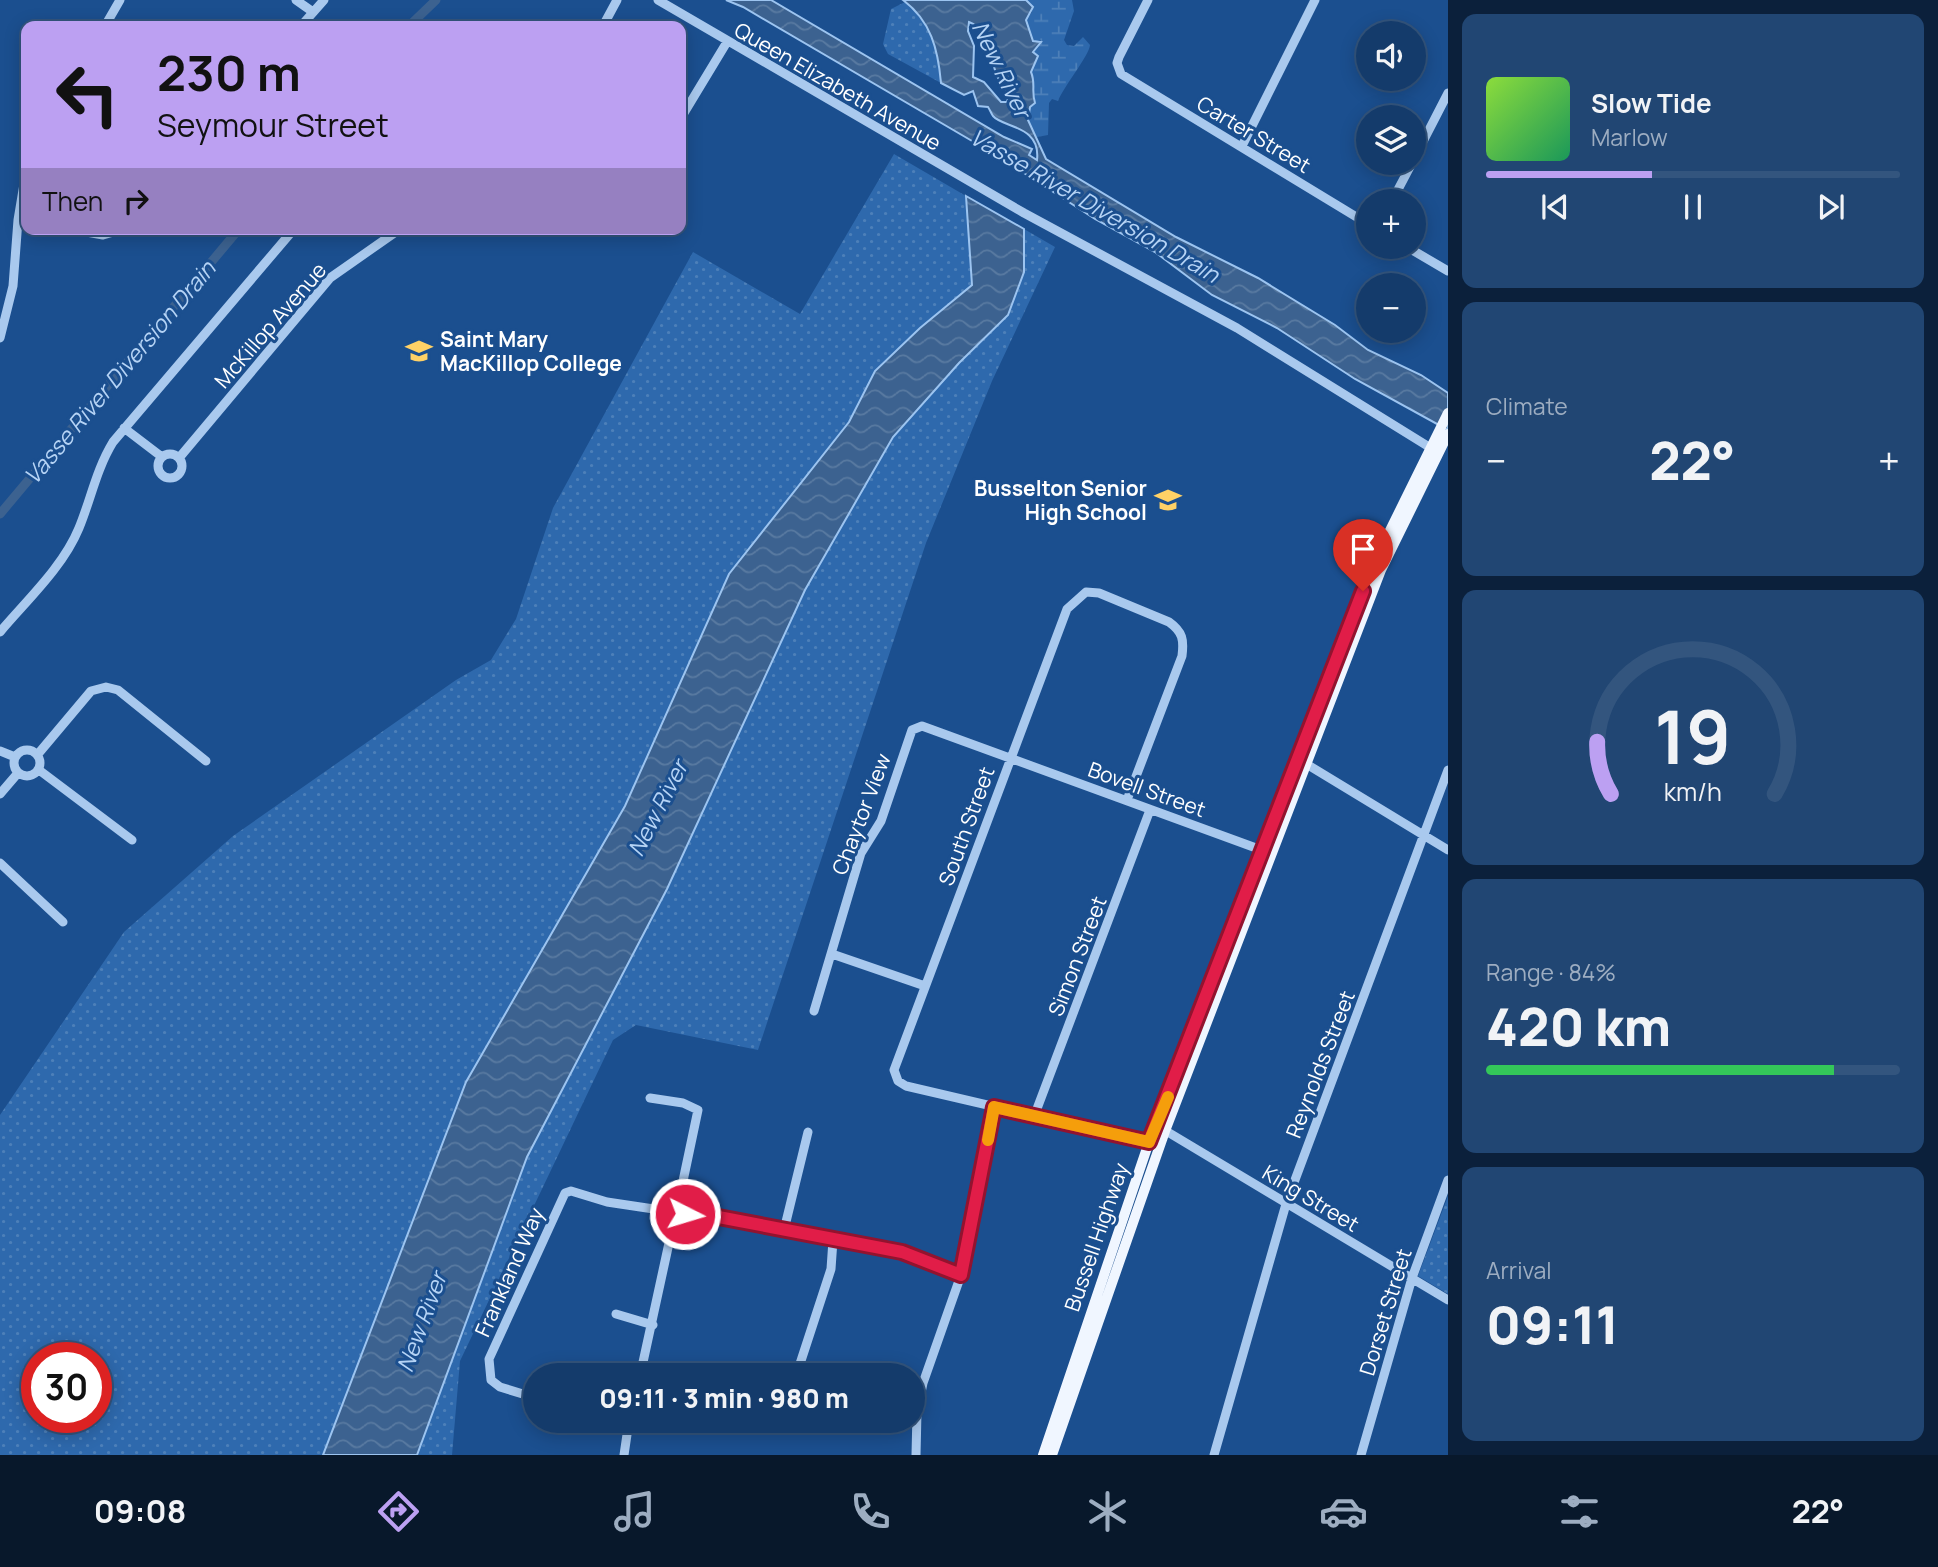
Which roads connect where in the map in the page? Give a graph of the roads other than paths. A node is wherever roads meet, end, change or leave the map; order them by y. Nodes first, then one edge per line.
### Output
1 (120, 0) edge
2 (296, 0) edge
3 (324, 0) edge
4 (617, 0) edge
5 (657, 0) edge
6 (1148, 0) edge
7 (1315, 0) edge
8 (313, 12) junction
9 (108, 21) edge
10 (305, 21) edge
11 (606, 21) edge
12 (727, 42) junction
13 (1448, 93) edge
14 (686, 110) edge
15 (1426, 136) edge
16 (1242, 146) junction
17 (1356, 216) edge
18 (21, 228) edge
19 (289, 235) edge
20 (391, 235) edge
21 (1426, 258) edge
22 (1448, 271) edge
23 (0, 338) edge
24 (1448, 413) edge
25 (124, 428) junction
26 (1445, 433) edge
27 (1435, 450) junction
28 (162, 457) junction
29 (179, 458) junction
30 (0, 632) edge
31 (0, 751) edge
32 (38, 754) junction
33 (15, 757) junction
34 (1009, 759) junction
35 (206, 761) dead end
36 (1302, 761) junction
37 (38, 770) junction
38 (1448, 770) edge
39 (18, 773) junction
40 (0, 794) edge
41 (1127, 800) junction
42 (1150, 810) junction
43 (1424, 836) junction
44 (132, 840) dead end
45 (1448, 850) edge
46 (1267, 852) junction
47 (0, 863) edge
48 (63, 922) dead end
49 (832, 954) junction
50 (925, 986) junction
51 (814, 1011) dead end
52 (650, 1098) dead end
53 (994, 1107) junction
54 (1035, 1114) junction
55 (1161, 1128) junction
56 (808, 1132) dead end
57 (1154, 1144) junction
58 (1448, 1180) edge
59 (679, 1200) junction
60 (1286, 1204) junction
61 (667, 1211) junction
62 (687, 1211) junction
63 (674, 1220) junction
64 (783, 1230) junction
65 (833, 1240) junction
66 (961, 1275) junction
67 (1412, 1278) junction
68 (1448, 1300) edge
69 (616, 1314) dead end
70 (653, 1325) junction
71 (643, 1363) edge
72 (800, 1363) edge
73 (523, 1394) edge
74 (627, 1433) edge
75 (624, 1455) edge
76 (916, 1455) edge
77 (1043, 1455) edge
78 (1052, 1455) edge
79 (1214, 1455) edge
80 (1362, 1455) edge

1 - 9 street
2 - 8 street
3 - 8 street
4 - 11 street
5 - 12 street, Queen Elizabeth Avenue
6 - 16 street, Carter Street
7 - 16 street
8 - 10 street
12 - 14 street
12 - 27 street, Queen Elizabeth Avenue
13 - 15 street
16 - 17 street, Carter Street
18 - 23 street
19 - 25 street
20 - 29 street, McKillop Avenue
21 - 22 street
24 - 26 main road, Bussell Highway
25 - 28 street
25 - 30 street
26 - 27 main road, Bussell Highway
27 - 36 main road, Bussell Highway
28 - 29 street
28 - 29 street
31 - 33 street
32 - 33 street
32 - 35 street
32 - 37 street
33 - 39 street
34 - 41 street, Bovell Street
34 - 41 street, South Street
34 - 49 street, Chaytor View
34 - 50 street, South Street
36 - 43 street
36 - 46 main road, Bussell Highway
37 - 39 street
37 - 44 street
38 - 43 street, Reynolds Street
39 - 40 street
41 - 42 street, Bovell Street
42 - 46 street, Bovell Street
42 - 54 street, Simon Street
43 - 45 street
43 - 60 street, Reynolds Street
46 - 55 main road, Bussell Highway
47 - 48 street
49 - 50 street
49 - 51 street, Chaytor View
50 - 53 street, South Street
52 - 59 street
53 - 54 street
53 - 66 street
54 - 57 street
55 - 57 main road, Bussell Highway
55 - 60 street, King Street
56 - 64 street
57 - 77 main road, Bussell Highway
57 - 78 main road, Bussell Highway
58 - 67 street, Dorset Street
59 - 61 street
59 - 62 street
60 - 67 street, King Street
60 - 79 street, Reynolds Street
61 - 63 street
61 - 73 street, Frankland Way
62 - 63 street
62 - 64 street
63 - 70 street
64 - 65 street
65 - 66 street
65 - 72 street
66 - 76 street
67 - 68 street, King Street
67 - 80 street, Dorset Street
69 - 70 street
70 - 71 street
74 - 75 street

